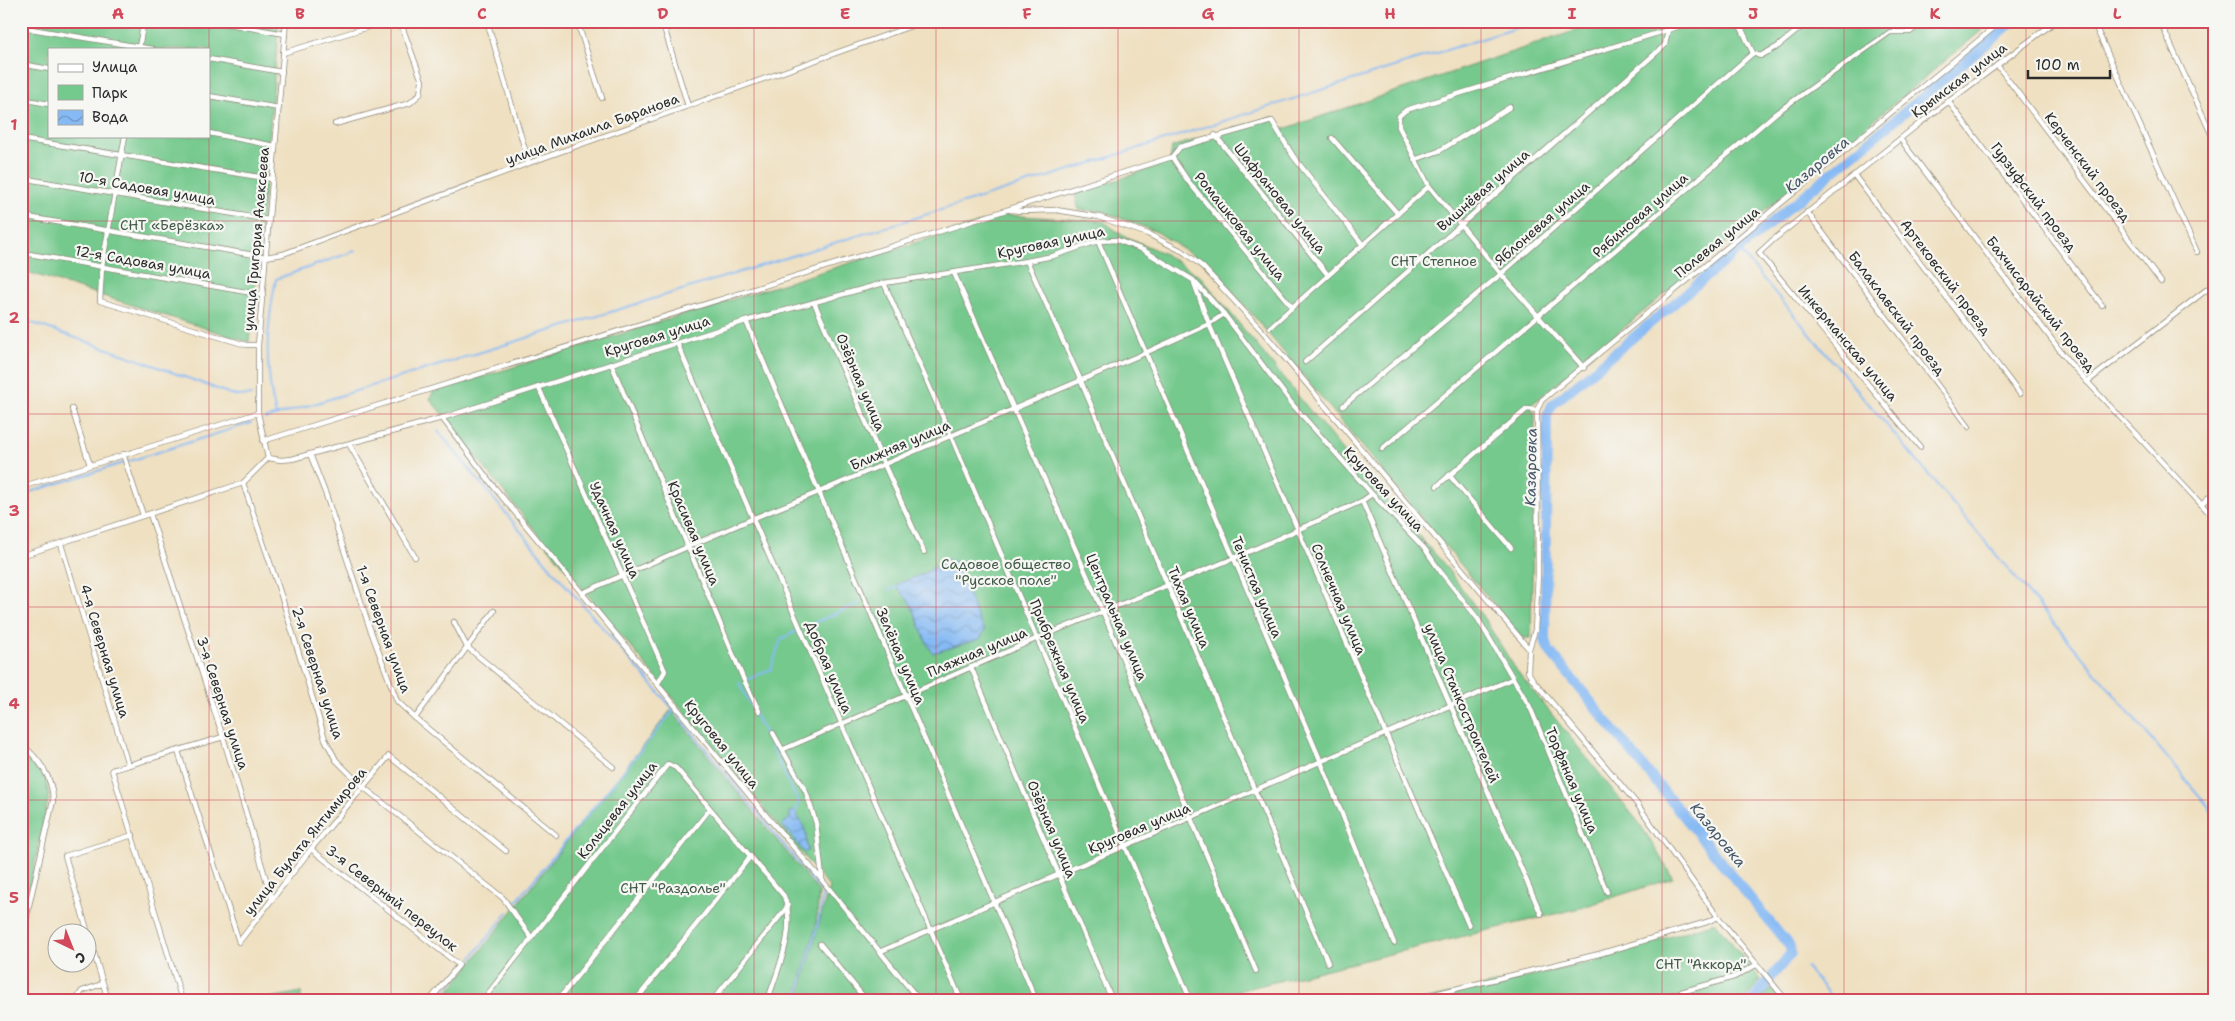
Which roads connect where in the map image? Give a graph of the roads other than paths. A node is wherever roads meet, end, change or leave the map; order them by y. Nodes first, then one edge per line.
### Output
1 (144, 21) edge
2 (212, 21) edge
3 (286, 21) edge
4 (388, 21) edge
5 (400, 21) edge
6 (487, 21) edge
7 (577, 21) edge
8 (662, 21) edge
9 (925, 21) edge
10 (1697, 21) edge
11 (1738, 21) edge
12 (1809, 21) edge
13 (1924, 21) edge
14 (2002, 21) edge
15 (2056, 21) edge
16 (2093, 21) edge
17 (2160, 21) edge
18 (25, 28) dead end
19 (1668, 30) junction
20 (285, 34) junction
21 (139, 48) edge
22 (283, 53) junction
23 (1753, 53) junction
24 (210, 59) edge
25 (21, 64) edge
26 (1997, 65) junction
27 (48, 69) edge
28 (282, 72) junction
29 (210, 96) edge
30 (602, 98) dead end
31 (21, 99) edge
32 (1948, 101) junction
33 (48, 104) edge
34 (688, 106) junction
35 (1510, 107) dead end
36 (278, 108) junction
37 (335, 124) dead end
38 (210, 133) edge
39 (1215, 135) junction
40 (125, 138) edge
41 (1332, 138) dead end
42 (21, 139) edge
43 (1901, 140) junction
44 (2214, 140) edge
45 (275, 146) junction
46 (121, 156) junction
47 (1172, 157) junction
48 (1414, 160) junction
49 (529, 163) junction
50 (1854, 175) junction
51 (21, 178) edge
52 (272, 179) junction
53 (1428, 186) junction
54 (114, 194) junction
55 (1009, 210) junction
56 (1807, 212) junction
57 (1398, 214) junction
58 (21, 216) edge
59 (269, 220) junction
60 (1461, 225) junction
61 (108, 230) junction
62 (1098, 241) junction
63 (1363, 244) junction
64 (2197, 252) dead end
65 (1759, 253) joint
66 (266, 257) junction
67 (21, 259) edge
68 (1027, 261) junction
69 (102, 266) junction
70 (954, 273) junction
71 (1501, 274) junction
72 (1328, 275) junction
73 (1193, 280) junction
74 (2161, 282) dead end
75 (884, 284) junction
76 (2214, 284) edge
77 (263, 295) junction
78 (814, 302) junction
79 (2102, 305) dead end
80 (1292, 307) junction
81 (1224, 314) junction
82 (1538, 317) junction
83 (746, 320) junction
84 (1209, 324) junction
85 (1270, 327) dead end
86 (677, 343) junction
87 (258, 345) junction
88 (1145, 353) junction
89 (1305, 362) dead end
90 (610, 363) junction
91 (1584, 368) junction
92 (1080, 379) junction
93 (2087, 382) junction
94 (538, 386) junction
95 (2020, 394) dead end
96 (1343, 406) dead end
97 (1014, 408) junction
98 (72, 409) dead end
99 (1537, 410) junction
100 (258, 413) junction
101 (442, 418) junction
102 (1969, 427) dead end
103 (952, 436) junction
104 (263, 441) junction
105 (349, 444) junction
106 (1920, 448) dead end
107 (1382, 449) dead end
108 (123, 454) junction
109 (310, 454) junction
110 (268, 458) junction
111 (884, 464) junction
112 (90, 465) junction
113 (1449, 475) junction
114 (243, 483) junction
115 (1437, 486) dead end
116 (21, 487) edge
117 (819, 492) junction
118 (2214, 493) edge
119 (1372, 494) junction
120 (1362, 501) junction
121 (2201, 504) junction
122 (150, 514) junction
123 (143, 515) junction
124 (754, 518) junction
125 (2214, 518) edge
126 (1297, 528) junction
127 (61, 544) junction
128 (689, 548) junction
129 (1511, 548) dead end
130 (924, 552) dead end
131 (21, 556) edge
132 (415, 557) dead end
133 (1232, 559) junction
134 (624, 576) junction
135 (1167, 585) junction
136 (582, 593) junction
137 (494, 611) dead end
138 (1103, 612) junction
139 (454, 622) dead end
140 (1038, 638) junction
141 (467, 647) junction
142 (1529, 649) junction
143 (971, 667) junction
144 (1512, 679) junction
145 (658, 683) junction
146 (906, 695) junction
147 (1450, 705) junction
148 (758, 711) dead end
149 (415, 718) junction
150 (841, 724) junction
151 (773, 733) dead end
152 (1384, 734) junction
153 (222, 737) junction
154 (21, 744) edge
155 (784, 749) junction
156 (178, 751) junction
157 (1321, 762) junction
158 (128, 765) junction
159 (613, 767) dead end
160 (362, 786) junction
161 (1255, 789) junction
162 (710, 810) junction
163 (1191, 818) junction
164 (133, 835) junction
165 (556, 835) dead end
166 (1125, 846) junction
167 (311, 849) junction
168 (506, 850) dead end
169 (750, 857) junction
170 (1060, 874) junction
171 (822, 880) junction
172 (1607, 892) dead end
173 (272, 900) junction
174 (996, 902) junction
175 (788, 906) junction
176 (1541, 914) dead end
177 (1718, 917) junction
178 (1469, 926) dead end
179 (929, 930) junction
180 (531, 937) junction
181 (820, 944) dead end
182 (1394, 944) dead end
183 (879, 952) junction
184 (21, 961) edge
185 (1328, 963) dead end
186 (1756, 965) junction
187 (1256, 971) dead end
188 (102, 984) junction
189 (1188, 994) dead end
190 (76, 1000) edge
191 (108, 1000) edge
192 (182, 1000) edge
193 (430, 1000) edge
194 (483, 1000) edge
195 (558, 1000) edge
196 (636, 1000) edge
197 (713, 1000) edge
198 (768, 1000) edge
199 (866, 1000) edge
200 (919, 1000) edge
201 (961, 1000) edge
202 (1036, 1000) edge
203 (1112, 1000) edge
204 (1410, 1000) edge
205 (1653, 1000) edge
206 (1786, 1000) edge

1 - 21 street
2 - 20 street
3 - 20 street, улица Григория Алексеева
4 - 22 street
5 - 37 street
6 - 49 street
7 - 30 street
8 - 34 street
9 - 34 street, улица Михаила Баранова
10 - 19 street
11 - 23 street
12 - 23 street, Яблоневая улица
13 - 82 street, Рябиновая улица
14 - 91 street, Полевая улица
15 - 26 street, Крымская улица
16 - 64 street
17 - 44 street
18 - 21 street
19 - 48 street
19 - 60 street, Вишнёвая улица
20 - 22 street, улица Григория Алексеева
22 - 28 street, улица Григория Алексеева
23 - 71 street, Яблоневая улица
24 - 28 street
25 - 27 street
26 - 32 street, Крымская улица
26 - 74 street, Керченский проезд
28 - 36 street, улица Григория Алексеева
29 - 36 street
31 - 33 street
32 - 43 street, Крымская улица
32 - 79 street, Гурзуфский проезд
34 - 49 street, улица Михаила Баранова
35 - 48 street
36 - 45 street, улица Григория Алексеева
38 - 45 street
39 - 47 street
39 - 63 street
39 - 72 street, Шафрановая улица
40 - 46 street
41 - 57 street
42 - 46 street
43 - 50 street, Крымская улица
43 - 93 street, Бахчисарайский проезд
45 - 52 street, улица Григория Алексеева
46 - 52 street
46 - 54 street
47 - 55 street
47 - 80 street, Ромашковая улица
48 - 53 street
49 - 66 street, улица Михаила Баранова
50 - 56 street, Крымская улица
50 - 95 street, Артековский проезд
51 - 54 street, 10-я Садовая улица
52 - 59 street, улица Григория Алексеева
53 - 57 street
53 - 60 street
54 - 59 street, 10-я Садовая улица
54 - 61 street
55 - 104 street
55 - 142 street
56 - 65 street, Крымская улица
56 - 102 street, Балаклавский проезд
57 - 63 street
58 - 61 street
59 - 66 street, улица Григория Алексеева
60 - 71 street
60 - 89 street, Вишнёвая улица
61 - 66 street
61 - 69 street
62 - 68 street, Круговая улица
62 - 73 street, Круговая улица
62 - 88 street, Тенистая улица
63 - 72 street
65 - 106 street, Инкерманская улица
66 - 77 street, улица Григория Алексеева
67 - 69 street, 12-я Садовая улица
68 - 70 street, Круговая улица
68 - 92 street, Тихая улица
69 - 77 street, 12-я Садовая улица
69 - 87 street
70 - 75 street, Круговая улица
70 - 97 street, Центральная улица
71 - 82 street
71 - 96 street, Яблоневая улица
72 - 80 street
73 - 81 street, Круговая улица
73 - 84 street, Солнечная улица
75 - 78 street, Круговая улица
75 - 103 street, Прибрежная улица
76 - 93 street
77 - 87 street, улица Григория Алексеева
78 - 83 street, Круговая улица
78 - 111 street, Озёрная улица
80 - 85 street
81 - 84 street, Ближняя улица
81 - 119 street, Круговая улица
82 - 91 street
82 - 107 street, Рябиновая улица
83 - 86 street, Круговая улица
83 - 117 street, Зелёная улица
84 - 88 street, Ближняя улица
84 - 126 street, Солнечная улица
86 - 90 street, Круговая улица
86 - 124 street, Добрая улица
87 - 100 street, улица Григория Алексеева
88 - 92 street, Ближняя улица
88 - 133 street, Тенистая улица
90 - 94 street, Круговая улица
90 - 128 street, Красивая улица
91 - 99 street, Полевая улица
92 - 97 street, Ближняя улица
92 - 135 street, Тихая улица
93 - 121 street, Бахчисарайский проезд
94 - 101 street, Круговая улица
94 - 134 street, Удачная улица
97 - 103 street, Ближняя улица
97 - 138 street, Центральная улица
98 - 112 street
99 - 113 street, Полевая улица
99 - 142 street
100 - 104 street, улица Григория Алексеева
100 - 108 street
101 - 105 street
101 - 136 street, Круговая улица
103 - 111 street, Ближняя улица
103 - 140 street, Прибрежная улица
104 - 110 street, улица Григория Алексеева
105 - 109 street
105 - 132 street
108 - 112 street
108 - 123 street
109 - 110 street
109 - 149 street, 1-я Северная улица
110 - 114 street
111 - 117 street, Ближняя улица
111 - 130 street, Озёрная улица
112 - 116 street
113 - 115 street, Полевая улица
113 - 129 street
114 - 122 street
114 - 160 street, 2-я Северная улица
117 - 124 street, Ближняя улица
117 - 146 street, Зелёная улица
118 - 121 street
119 - 120 street, Пляжная улица
119 - 144 street, Круговая улица
120 - 126 street, Пляжная улица
120 - 147 street, улица Станкостроителей
121 - 125 street, Бахчисарайский проезд
122 - 123 street
122 - 153 street, 3-я Северная улица
123 - 127 street
124 - 128 street, Ближняя улица
124 - 150 street, Добрая улица
126 - 133 street, Пляжная улица
126 - 152 street, Солнечная улица
127 - 131 street
127 - 158 street, 4-я Северная улица
128 - 134 street, Ближняя улица
128 - 148 street, Красивая улица
133 - 135 street, Пляжная улица
133 - 157 street, Тенистая улица
134 - 136 street, Ближняя улица
134 - 145 street, Удачная улица
135 - 138 street, Пляжная улица
135 - 161 street, Тихая улица
136 - 145 street, Круговая улица
137 - 141 street
138 - 140 street, Пляжная улица
138 - 163 street, Центральная улица
139 - 141 street
140 - 143 street, Пляжная улица
140 - 166 street, Прибрежная улица
141 - 149 street
141 - 159 street
142 - 177 street
143 - 146 street, Пляжная улица
143 - 170 street, Озёрная улица
144 - 147 street, Круговая улица
144 - 172 street, Торфяная улица
145 - 171 street, Круговая улица
146 - 150 street, Пляжная улица
146 - 174 street, Зелёная улица
147 - 152 street, Круговая улица
147 - 176 street, улица Станкостроителей
149 - 165 street, 1-я Северная улица
150 - 155 street, Пляжная улица
150 - 179 street, Добрая улица
151 - 155 street
152 - 157 street, Круговая улица
152 - 178 street, Солнечная улица
153 - 156 street
153 - 173 street, 3-я Северная улица
154 - 184 street
155 - 171 street
156 - 158 street
156 - 173 street, улица Булата Янтимирова
157 - 161 street, Круговая улица
157 - 182 street, Тенистая улица
158 - 164 street
160 - 167 street, улица Булата Янтимирова
160 - 168 street, улица Булата Янтимирова
160 - 180 street, 2-я Северная улица
161 - 163 street, Круговая улица
161 - 185 street, Тихая улица
162 - 169 street, Кольцевая улица
162 - 180 street, Кольцевая улица
162 - 195 street
163 - 166 street, Круговая улица
163 - 187 street, Центральная улица
164 - 188 street
164 - 192 street
166 - 170 street, Круговая улица
166 - 189 street, Прибрежная улица
167 - 173 street, улица Булата Янтимирова
167 - 193 street, 3-я Северный переулок
169 - 175 street, Кольцевая улица
169 - 196 street
170 - 174 street, Круговая улица
170 - 203 street, Озёрная улица
171 - 183 street, Круговая улица
174 - 179 street, Круговая улица
174 - 202 street, Зелёная улица
175 - 197 street
175 - 198 street
177 - 186 street
177 - 204 street
179 - 183 street, Круговая улица
179 - 201 street, Добрая улица
180 - 194 street, Кольцевая улица
181 - 199 street
183 - 200 street, Круговая улица
186 - 205 street
186 - 206 street
188 - 190 street
188 - 191 street

